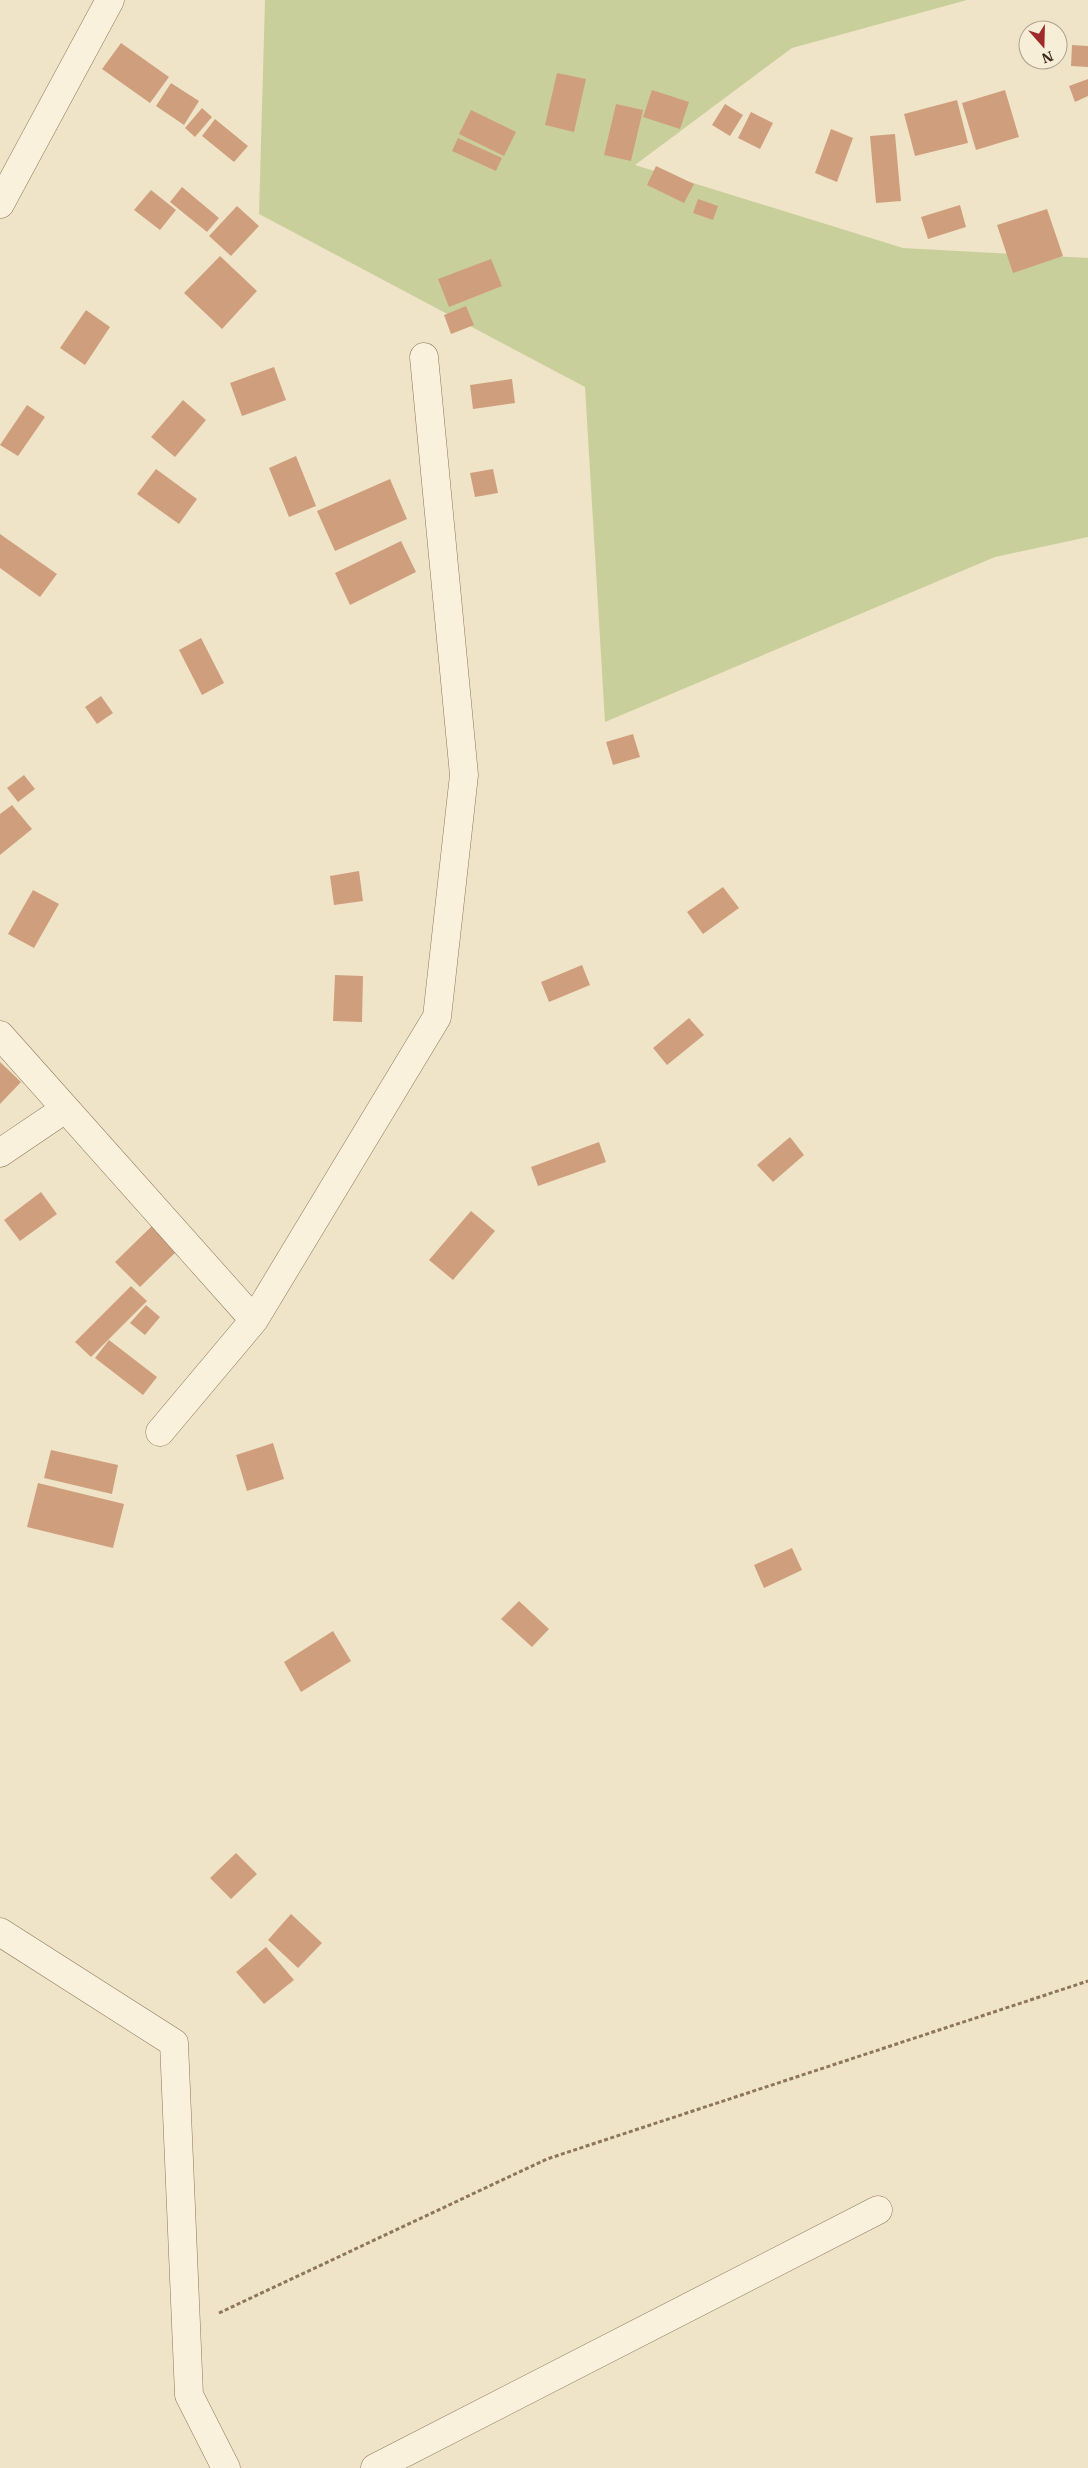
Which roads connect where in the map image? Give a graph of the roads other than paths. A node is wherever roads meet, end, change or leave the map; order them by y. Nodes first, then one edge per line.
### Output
1 (110, 0) edge
2 (0, 204) edge
3 (424, 357) dead end
4 (0, 1035) edge
5 (65, 1109) junction
6 (0, 1153) edge
7 (254, 1320) junction
8 (160, 1432) dead end
9 (0, 1932) edge
10 (878, 2210) dead end
11 (226, 2468) edge
12 (375, 2468) edge

1 - 2 street
3 - 7 street
4 - 5 street
5 - 6 street
5 - 7 street
7 - 8 street
9 - 11 street
10 - 12 street

